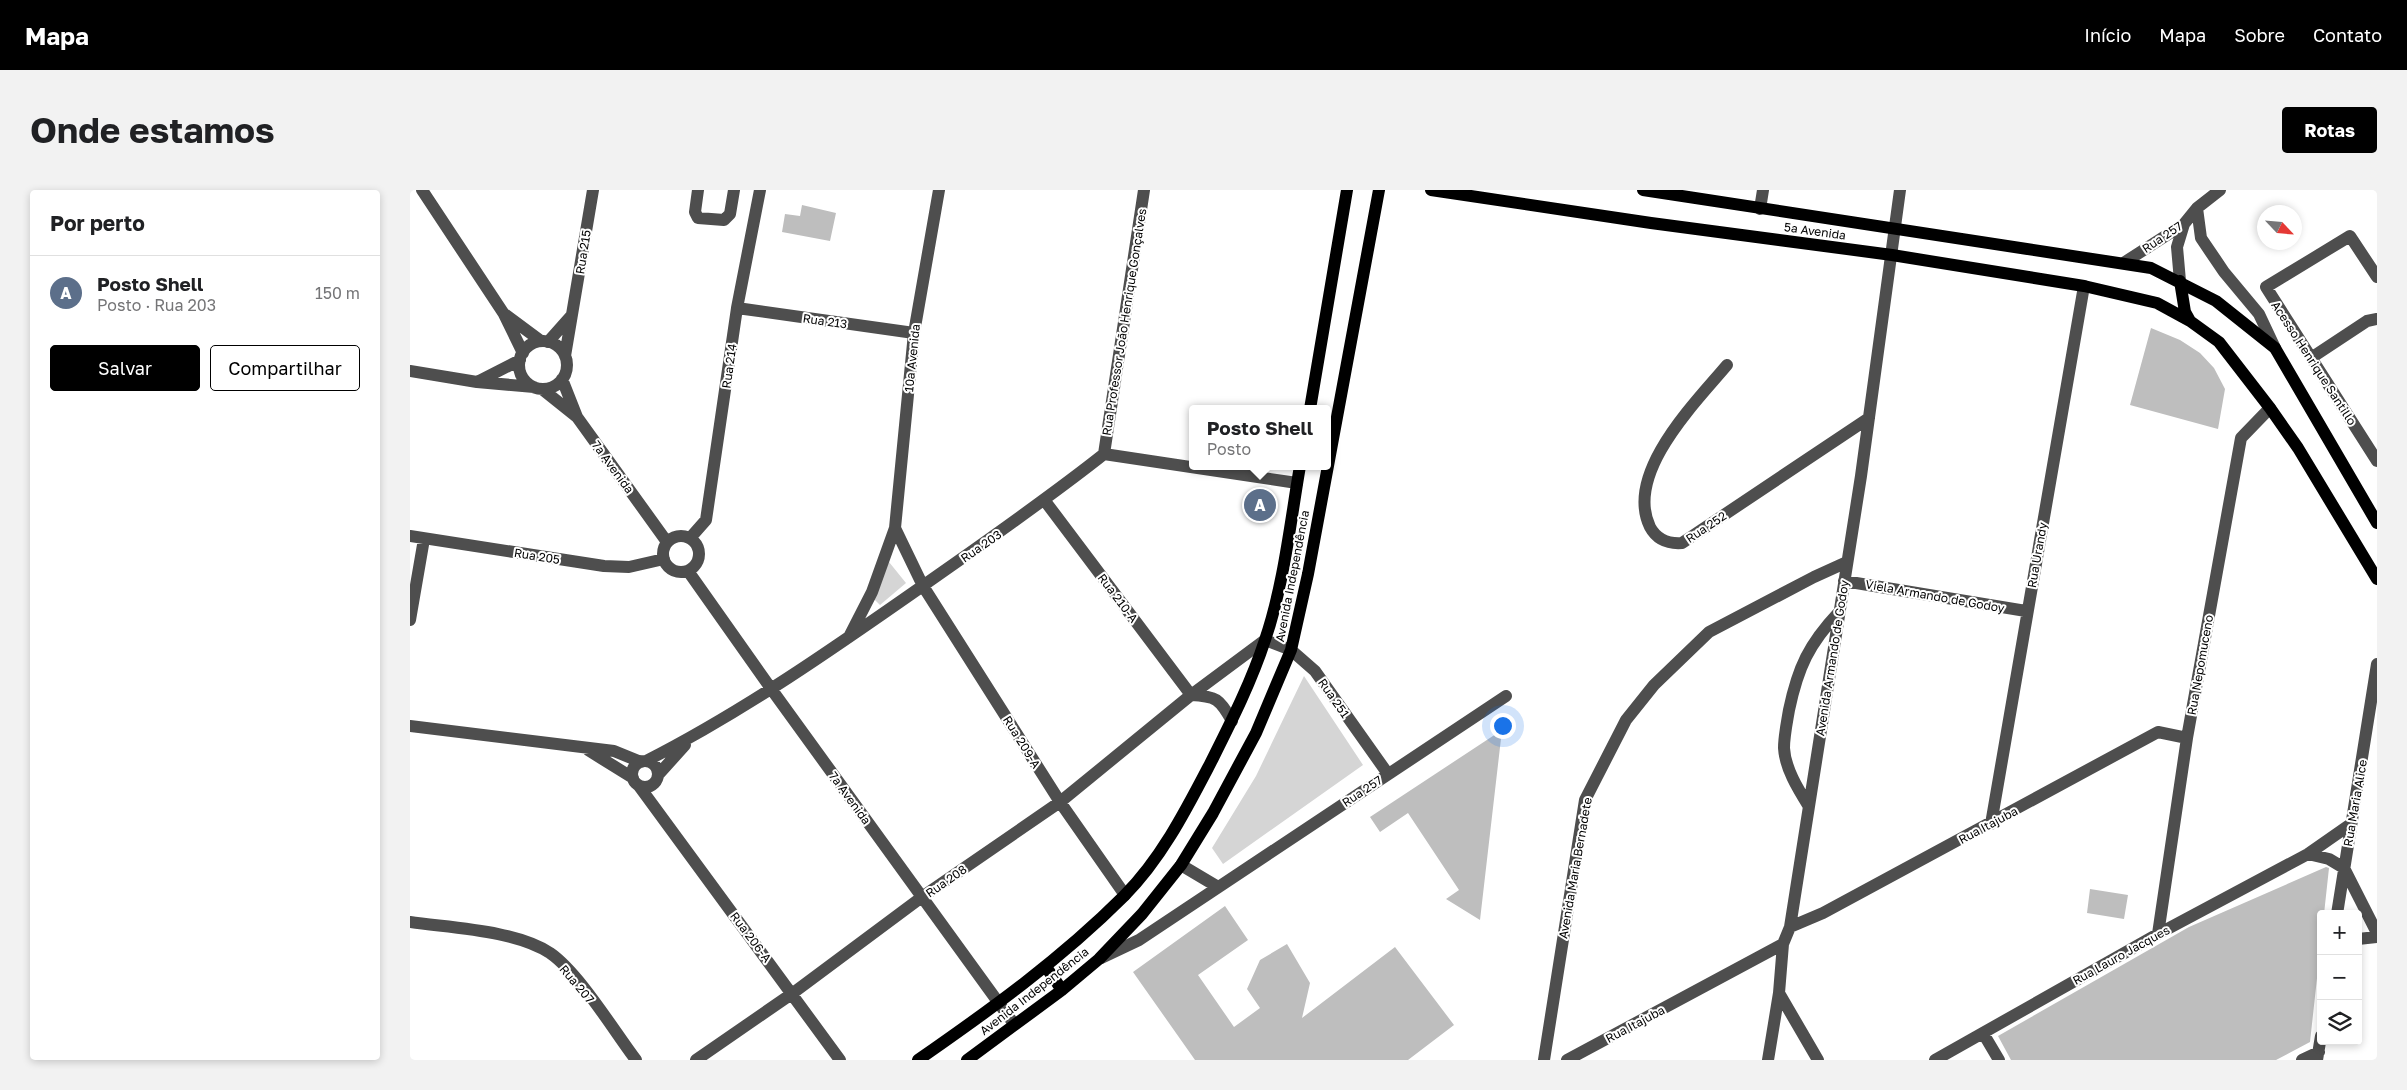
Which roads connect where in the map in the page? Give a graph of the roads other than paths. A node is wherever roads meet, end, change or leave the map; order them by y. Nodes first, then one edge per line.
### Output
1 (422, 190) edge
2 (593, 190) edge
3 (698, 190) edge
4 (734, 190) edge
5 (760, 190) edge
6 (939, 190) edge
7 (1144, 190) edge
8 (1347, 190) edge
9 (1379, 190) edge
10 (1431, 190) edge
11 (1642, 190) edge
12 (1763, 190) edge
13 (1900, 190) edge
14 (2220, 190) edge
15 (2197, 208) junction
16 (1760, 209) junction
17 (2184, 224) junction
18 (1896, 228) junction
19 (1892, 255) junction
20 (2125, 262) junction
21 (2377, 277) edge
22 (2180, 281) junction
23 (2084, 286) junction
24 (737, 308) junction
25 (504, 314) junction
26 (572, 315) junction
27 (2377, 319) edge
28 (2190, 321) junction
29 (914, 333) junction
30 (545, 341) junction
31 (2275, 348) junction
32 (565, 356) junction
33 (521, 357) junction
34 (2311, 358) junction
35 (1727, 365) dead end
36 (410, 371) edge
37 (562, 379) junction
38 (477, 382) junction
39 (538, 388) junction
40 (1311, 405) edge
41 (2270, 408) junction
42 (577, 417) junction
43 (1869, 418) junction
44 (1331, 450) edge
45 (1104, 454) junction
46 (2377, 462) edge
47 (1189, 467) edge
48 (1210, 470) edge
49 (1299, 470) edge
50 (1327, 470) edge
51 (1297, 483) junction
52 (1045, 501) junction
53 (2377, 524) edge
54 (895, 528) junction
55 (410, 536) edge
56 (691, 537) junction
57 (424, 539) junction
58 (667, 542) junction
59 (664, 560) junction
60 (1847, 562) junction
61 (688, 571) junction
62 (2377, 579) edge
63 (1844, 581) junction
64 (923, 586) junction
65 (1839, 612) junction
66 (2026, 612) junction
67 (410, 620) edge
68 (848, 640) junction
69 (1265, 640) junction
70 (1291, 650) junction
71 (2377, 664) edge
72 (772, 690) junction
73 (2375, 692) edge
74 (1191, 694) junction
75 (1506, 696) dead end
76 (1232, 721) junction
77 (410, 726) edge
78 (2187, 738) junction
79 (690, 739) junction
80 (584, 747) junction
81 (644, 762) junction
82 (1388, 774) junction
83 (656, 780) junction
84 (636, 782) junction
85 (1060, 802) junction
86 (1808, 805) junction
87 (660, 816) junction
88 (1991, 824) junction
89 (2351, 824) junction
90 (2308, 854) junction
91 (1181, 865) junction
92 (2344, 868) junction
93 (1218, 887) junction
94 (1125, 895) junction
95 (922, 897) junction
96 (2338, 910) edge
97 (410, 922) edge
98 (1790, 927) junction
99 (2377, 933) edge
100 (2158, 934) junction
101 (2377, 937) edge
102 (2362, 939) edge
103 (1783, 944) junction
104 (1099, 959) junction
105 (1046, 967) junction
106 (1062, 990) junction
107 (793, 993) junction
108 (1779, 993) junction
109 (999, 1004) junction
110 (1014, 1024) junction
111 (1984, 1033) junction
112 (2318, 1056) edge
113 (636, 1060) edge
114 (696, 1060) edge
115 (840, 1060) edge
116 (918, 1060) edge
117 (967, 1060) edge
118 (1545, 1060) edge
119 (1567, 1060) edge
120 (1768, 1060) edge
121 (1818, 1060) edge
122 (1935, 1060) edge
123 (1999, 1060) edge
124 (2302, 1060) edge

1 - 25 street
2 - 26 street, Rua 215
3 - 4 street
5 - 24 street, Rua 214
6 - 29 street, 10ª Avenida
7 - 45 street, Rua Professor João Henrique Gonçalves
8 - 40 main road
9 - 44 main road, Avenida Independência
10 - 19 main road, 5ª Avenida
11 - 16 main road, 5ª Avenida
12 - 16 street
13 - 18 street, Avenida Armando de Godoy
14 - 15 street, Rua 257
15 - 17 street, Rua 257
15 - 31 street
16 - 18 main road, 5ª Avenida
17 - 20 street, Rua 257
17 - 22 street
18 - 19 street, Avenida Armando de Godoy
18 - 20 main road, 5ª Avenida
19 - 23 main road, 5ª Avenida
19 - 43 street, Avenida Armando de Godoy
20 - 22 main road, 5ª Avenida
21 - 34 street, Acesso Henrique Santillo
22 - 28 main road
22 - 31 main road, 5ª Avenida
23 - 28 main road, 5ª Avenida
23 - 66 street, Rua Urandy
24 - 29 street, Rua 213
24 - 56 street, Rua 214
25 - 30 street
25 - 33 street
26 - 30 street
26 - 32 street, Rua 215
27 - 34 street
28 - 41 main road, 5ª Avenida
29 - 54 street, 10ª Avenida
30 - 32 street
30 - 33 street
31 - 53 main road
32 - 37 street
33 - 38 street
33 - 39 street
34 - 46 street, Acesso Henrique Santillo
35 - 43 street, Rua 252
36 - 38 street
37 - 39 street
37 - 42 street, 7ª Avenida
38 - 39 street
39 - 42 street, 7ª Avenida
41 - 62 main road, 5ª Avenida
41 - 78 street, Rua Nepomuceno
42 - 58 street, 7ª Avenida
43 - 60 street, Avenida Armando de Godoy
45 - 47 street
45 - 52 street, Rua 203
48 - 51 street
49 - 51 main road, Avenida Independência
50 - 70 main road, Avenida Independência
51 - 69 main road, Avenida Independência
52 - 64 street, Rua 203
52 - 74 street, Rua 210-A
54 - 64 street
54 - 68 street, 10ª Avenida
55 - 57 street, Rua 205
56 - 58 street
56 - 61 street
57 - 59 street, Rua 205
57 - 67 street
58 - 59 street
59 - 61 street
60 - 63 street, Avenida Armando de Godoy
60 - 118 street, Avenida Maria Bernadete
61 - 72 street, 7ª Avenida
63 - 65 street, Avenida Armando de Godoy
63 - 66 street, Viela Armando de Godoy
64 - 68 street, Rua 203
64 - 85 street, Rua 209-A
65 - 86 street, Avenida Armando de Godoy
65 - 86 street
66 - 88 street, Rua Urandy
68 - 72 street, Rua 203
69 - 70 street, Rua 251
69 - 74 street, Rua 208
69 - 76 main road, Avenida Independência
70 - 82 street, Rua 251
70 - 91 main road, Avenida Independência
71 - 73 street, Rua Maria Alice
72 - 79 street, Rua 203
72 - 95 street, 7ª Avenida
73 - 89 street, Rua Maria Alice
74 - 76 street
74 - 85 street, Rua 208
75 - 82 street, Rua 257
76 - 94 main road, Avenida Independência
77 - 80 street
78 - 88 street, Rua Itajuba
78 - 100 street, Rua Nepomuceno
79 - 81 street, Rua 203
79 - 83 street, Rua 203
80 - 81 street
80 - 84 street
81 - 83 street
81 - 84 street
82 - 93 street, Rua 257
83 - 84 street
83 - 87 street
84 - 87 street, Rua 206-A
85 - 94 street, Rua 209-A
85 - 95 street, Rua 208
86 - 98 street, Avenida Armando de Godoy
87 - 107 street, Rua 206-A
88 - 98 street, Rua Itajuba
89 - 90 street, Rua Lauro Jacques
89 - 92 street, Rua Maria Alice
90 - 92 street
90 - 100 street, Rua Lauro Jacques
91 - 93 street
91 - 104 main road, Avenida Independência
92 - 96 street, Rua Maria Alice
92 - 99 street
93 - 104 street, Rua 257
94 - 105 main road, Avenida Independência
95 - 107 street, Rua 208
95 - 109 street, 7ª Avenida
97 - 113 street, Rua 207
98 - 103 street, Avenida Armando de Godoy
100 - 111 street, Rua Lauro Jacques
101 - 102 street
103 - 108 street, Avenida Armando de Godoy
103 - 119 street, Rua Itajuba
104 - 106 main road, Avenida Independência
105 - 106 main road
105 - 109 main road, Avenida Independência
106 - 110 main road, Avenida Independência
107 - 114 street, Rua 208
107 - 115 street, Rua 206-A
108 - 120 street, Avenida Armando de Godoy
108 - 121 street
109 - 110 street, 7ª Avenida
109 - 116 main road, Avenida Independência
110 - 117 main road, Avenida Independência
111 - 122 street, Rua Lauro Jacques
111 - 123 street
112 - 124 street

